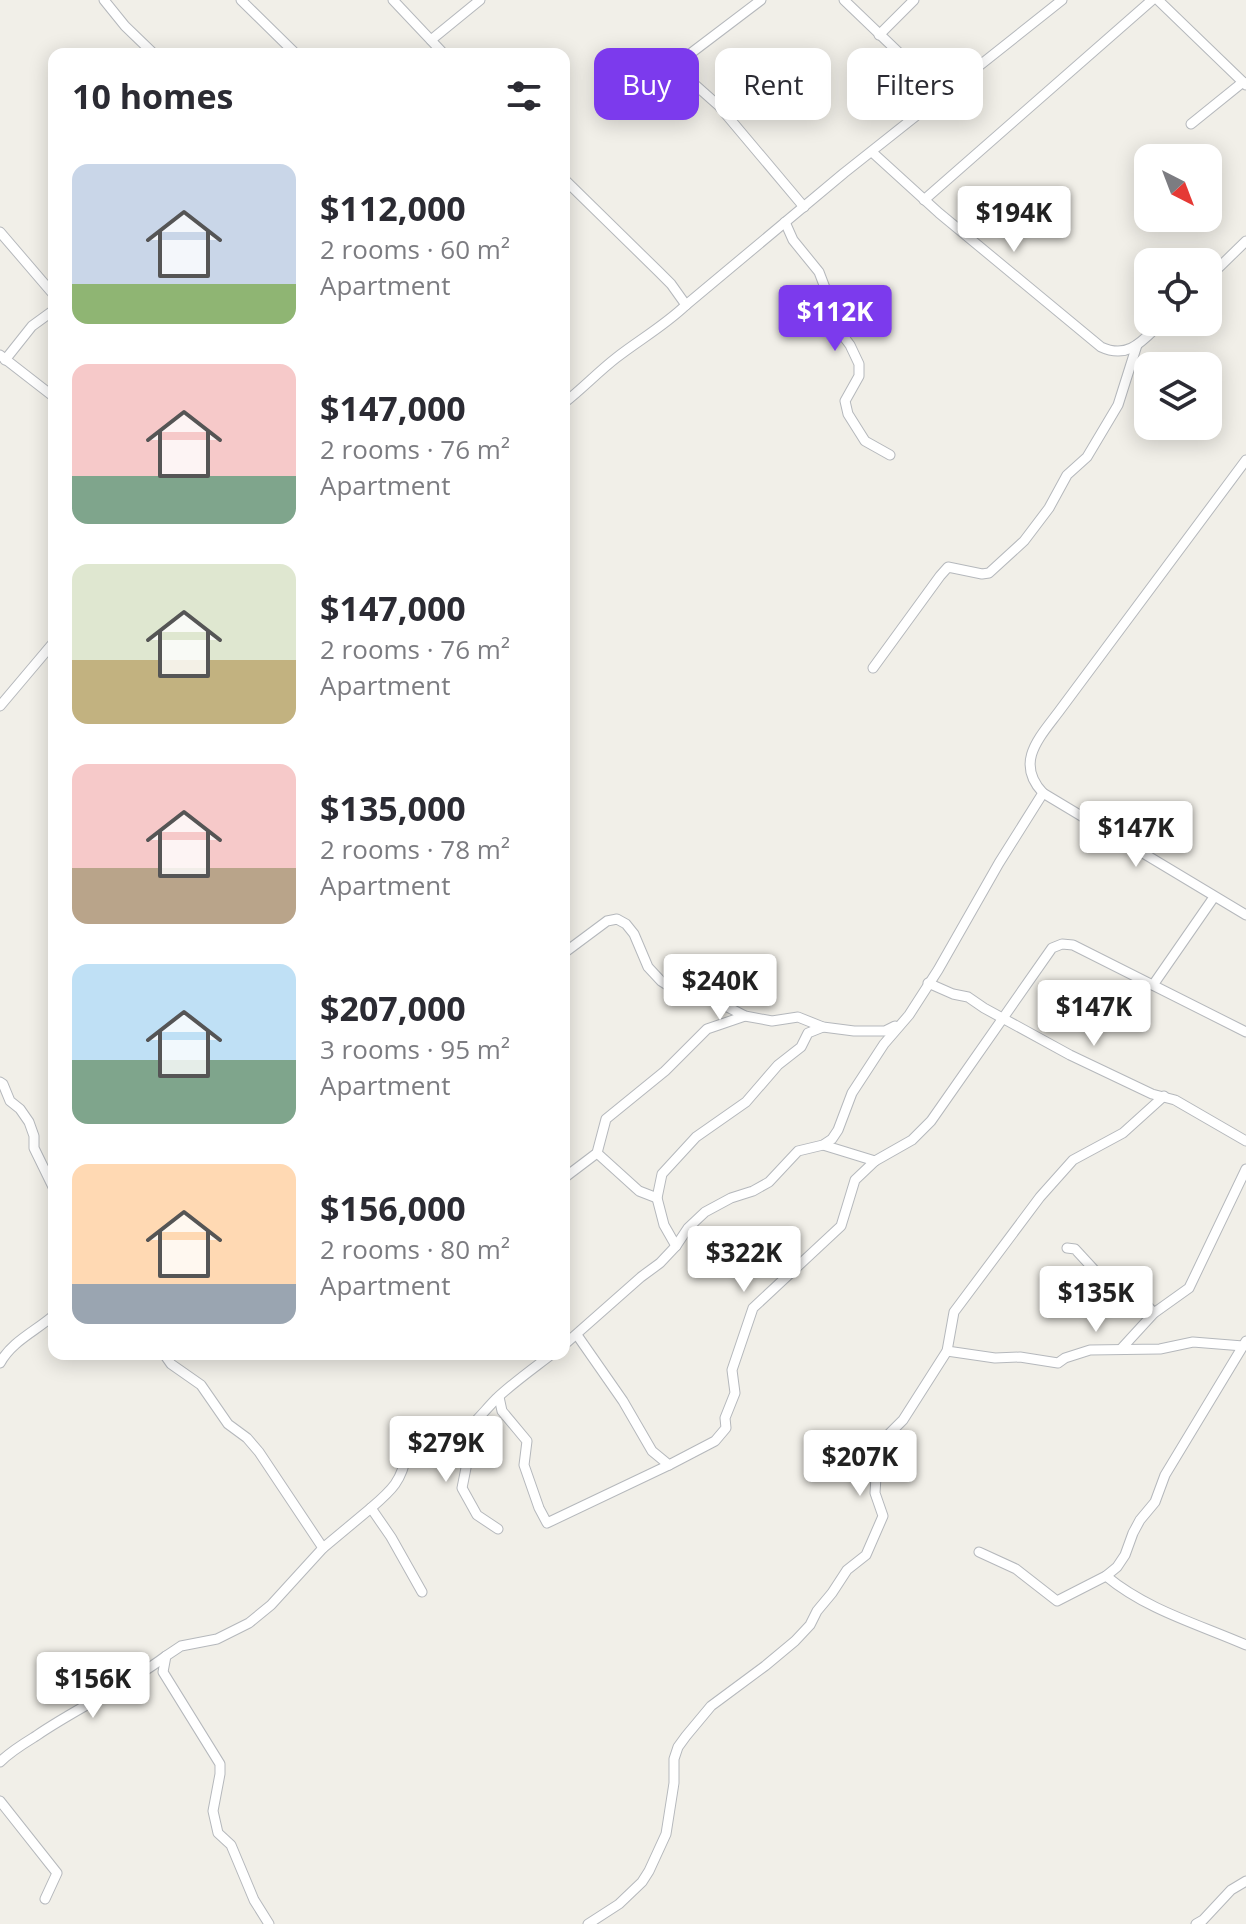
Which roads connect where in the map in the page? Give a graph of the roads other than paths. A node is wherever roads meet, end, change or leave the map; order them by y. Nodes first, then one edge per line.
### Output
1 (104, 0) edge
2 (241, 0) edge
3 (393, 0) edge
4 (480, 0) edge
5 (761, 0) edge
6 (844, 0) edge
7 (914, 0) edge
8 (1062, 0) edge
9 (1155, 0) edge
10 (879, 35) junction
11 (431, 40) junction
12 (148, 48) edge
13 (290, 48) edge
14 (438, 48) edge
15 (893, 48) edge
16 (983, 63) edge
17 (1245, 84) edge
18 (912, 120) edge
19 (1191, 124) dead end
20 (872, 152) junction
21 (570, 185) edge
22 (924, 200) junction
23 (804, 207) junction
24 (785, 222) junction
25 (0, 232) edge
26 (1246, 241) edge
27 (1222, 264) edge
28 (48, 288) edge
29 (686, 305) junction
30 (48, 314) edge
31 (1147, 336) edge
32 (1137, 345) junction
33 (3, 358) edge
34 (48, 392) edge
35 (570, 398) edge
36 (890, 455) dead end
37 (1246, 460) edge
38 (48, 651) edge
39 (873, 668) dead end
40 (0, 706) edge
41 (1043, 793) junction
42 (1214, 897) junction
43 (1246, 915) edge
44 (570, 949) edge
45 (928, 983) junction
46 (1153, 985) junction
47 (745, 1016) junction
48 (1002, 1017) junction
49 (901, 1023) junction
50 (823, 1027) junction
51 (1246, 1032) edge
52 (0, 1082) edge
53 (1164, 1096) junction
54 (1246, 1141) edge
55 (823, 1145) junction
56 (597, 1153) junction
57 (875, 1161) junction
58 (1246, 1169) edge
59 (570, 1173) edge
60 (48, 1177) edge
61 (657, 1198) junction
62 (676, 1246) junction
63 (1067, 1248) dead end
64 (1154, 1313) junction
65 (48, 1319) edge
66 (577, 1335) junction
67 (570, 1340) edge
68 (1244, 1344) edge
69 (1121, 1349) junction
70 (947, 1351) junction
71 (168, 1360) edge
72 (545, 1360) edge
73 (0, 1363) edge
74 (499, 1397) junction
75 (479, 1419) junction
76 (669, 1465) junction
77 (371, 1508) junction
78 (498, 1529) dead end
79 (323, 1548) junction
80 (979, 1552) dead end
81 (1106, 1576) junction
82 (422, 1592) dead end
83 (1246, 1645) edge
84 (166, 1656) junction
85 (0, 1762) edge
86 (0, 1801) edge
87 (1246, 1881) edge
88 (45, 1899) dead end
89 (269, 1924) edge
90 (588, 1924) edge
91 (1196, 1924) edge

1 - 12 street
2 - 13 street
3 - 11 street
4 - 11 street
5 - 23 street
6 - 10 street
7 - 10 street
8 - 16 street
9 - 17 street
9 - 22 street
10 - 15 street
11 - 14 street
17 - 19 street
18 - 20 street
20 - 22 street
20 - 23 street
21 - 29 street
22 - 32 street
23 - 24 street
24 - 29 street
24 - 36 street
25 - 28 street
26 - 27 street
29 - 35 street
30 - 33 street
31 - 32 street
32 - 39 street
33 - 34 street
37 - 41 street
38 - 40 street
41 - 42 street
41 - 45 street
42 - 43 street
42 - 46 street
44 - 47 street
45 - 48 street
45 - 49 street
46 - 48 street
46 - 51 street
47 - 50 street
47 - 56 street
48 - 53 street
48 - 57 street
49 - 50 street
49 - 55 street
50 - 61 street
52 - 60 street
53 - 54 street
53 - 70 street
55 - 57 street
55 - 62 street
56 - 59 street
56 - 61 street
57 - 76 street
58 - 64 street
61 - 62 street
62 - 66 street
63 - 64 street
64 - 69 street
65 - 73 street
66 - 67 street
66 - 76 street
68 - 69 street
68 - 81 street
69 - 70 street
70 - 90 street
71 - 79 street
72 - 74 street
74 - 75 street
74 - 76 street
75 - 77 street
75 - 78 street
77 - 79 street
77 - 82 street
79 - 84 street
80 - 81 street
81 - 83 street
84 - 85 street
84 - 89 street
86 - 88 street
87 - 91 street

